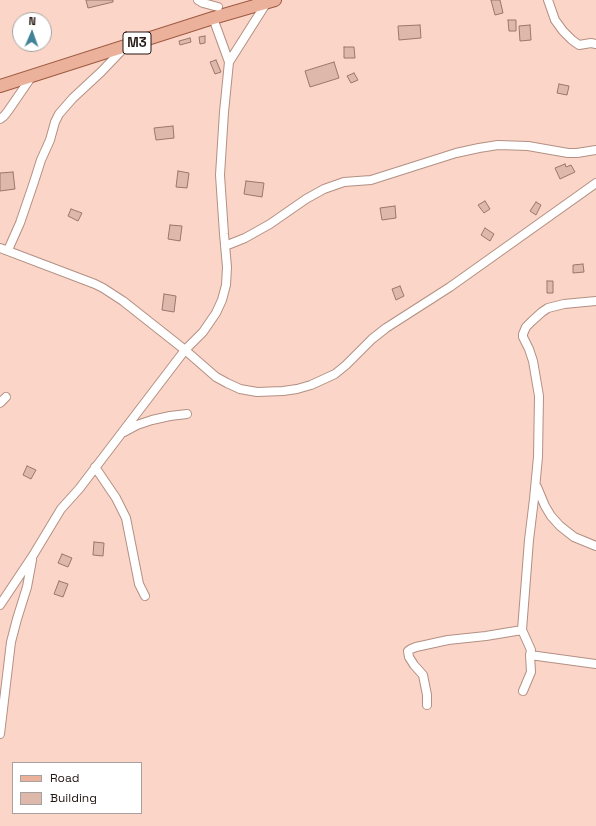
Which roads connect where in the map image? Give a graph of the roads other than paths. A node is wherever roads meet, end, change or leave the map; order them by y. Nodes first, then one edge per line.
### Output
1 (198, 0) edge
2 (548, 0) edge
3 (271, 1) edge
4 (217, 10) edge
5 (596, 44) edge
6 (126, 46) junction
7 (229, 62) junction
8 (32, 76) junction
9 (0, 86) edge
10 (0, 119) edge
11 (596, 150) edge
12 (596, 183) edge
13 (225, 246) junction
14 (3, 250) edge
15 (596, 301) edge
16 (185, 350) junction
17 (187, 414) dead end
18 (120, 435) junction
19 (95, 467) junction
20 (536, 485) junction
21 (596, 546) edge
22 (32, 557) junction
23 (145, 596) dead end
24 (0, 604) edge
25 (522, 630) junction
26 (530, 656) junction
27 (596, 664) edge
28 (524, 691) dead end
29 (427, 704) dead end
30 (0, 734) edge

1 - 4 street
2 - 5 street
3 - 4 main road, M3
3 - 7 street
4 - 6 main road, M3
4 - 7 street
6 - 8 main road, M3
6 - 14 street
7 - 13 street
8 - 9 main road, M3
8 - 10 street
11 - 13 street
12 - 16 street
13 - 16 street
14 - 16 street
15 - 20 street
16 - 18 street
17 - 18 street
18 - 19 street
19 - 22 street
19 - 23 street
20 - 21 street
20 - 25 street
22 - 24 street
22 - 30 street
25 - 26 street
25 - 29 street
26 - 27 street
26 - 28 street

